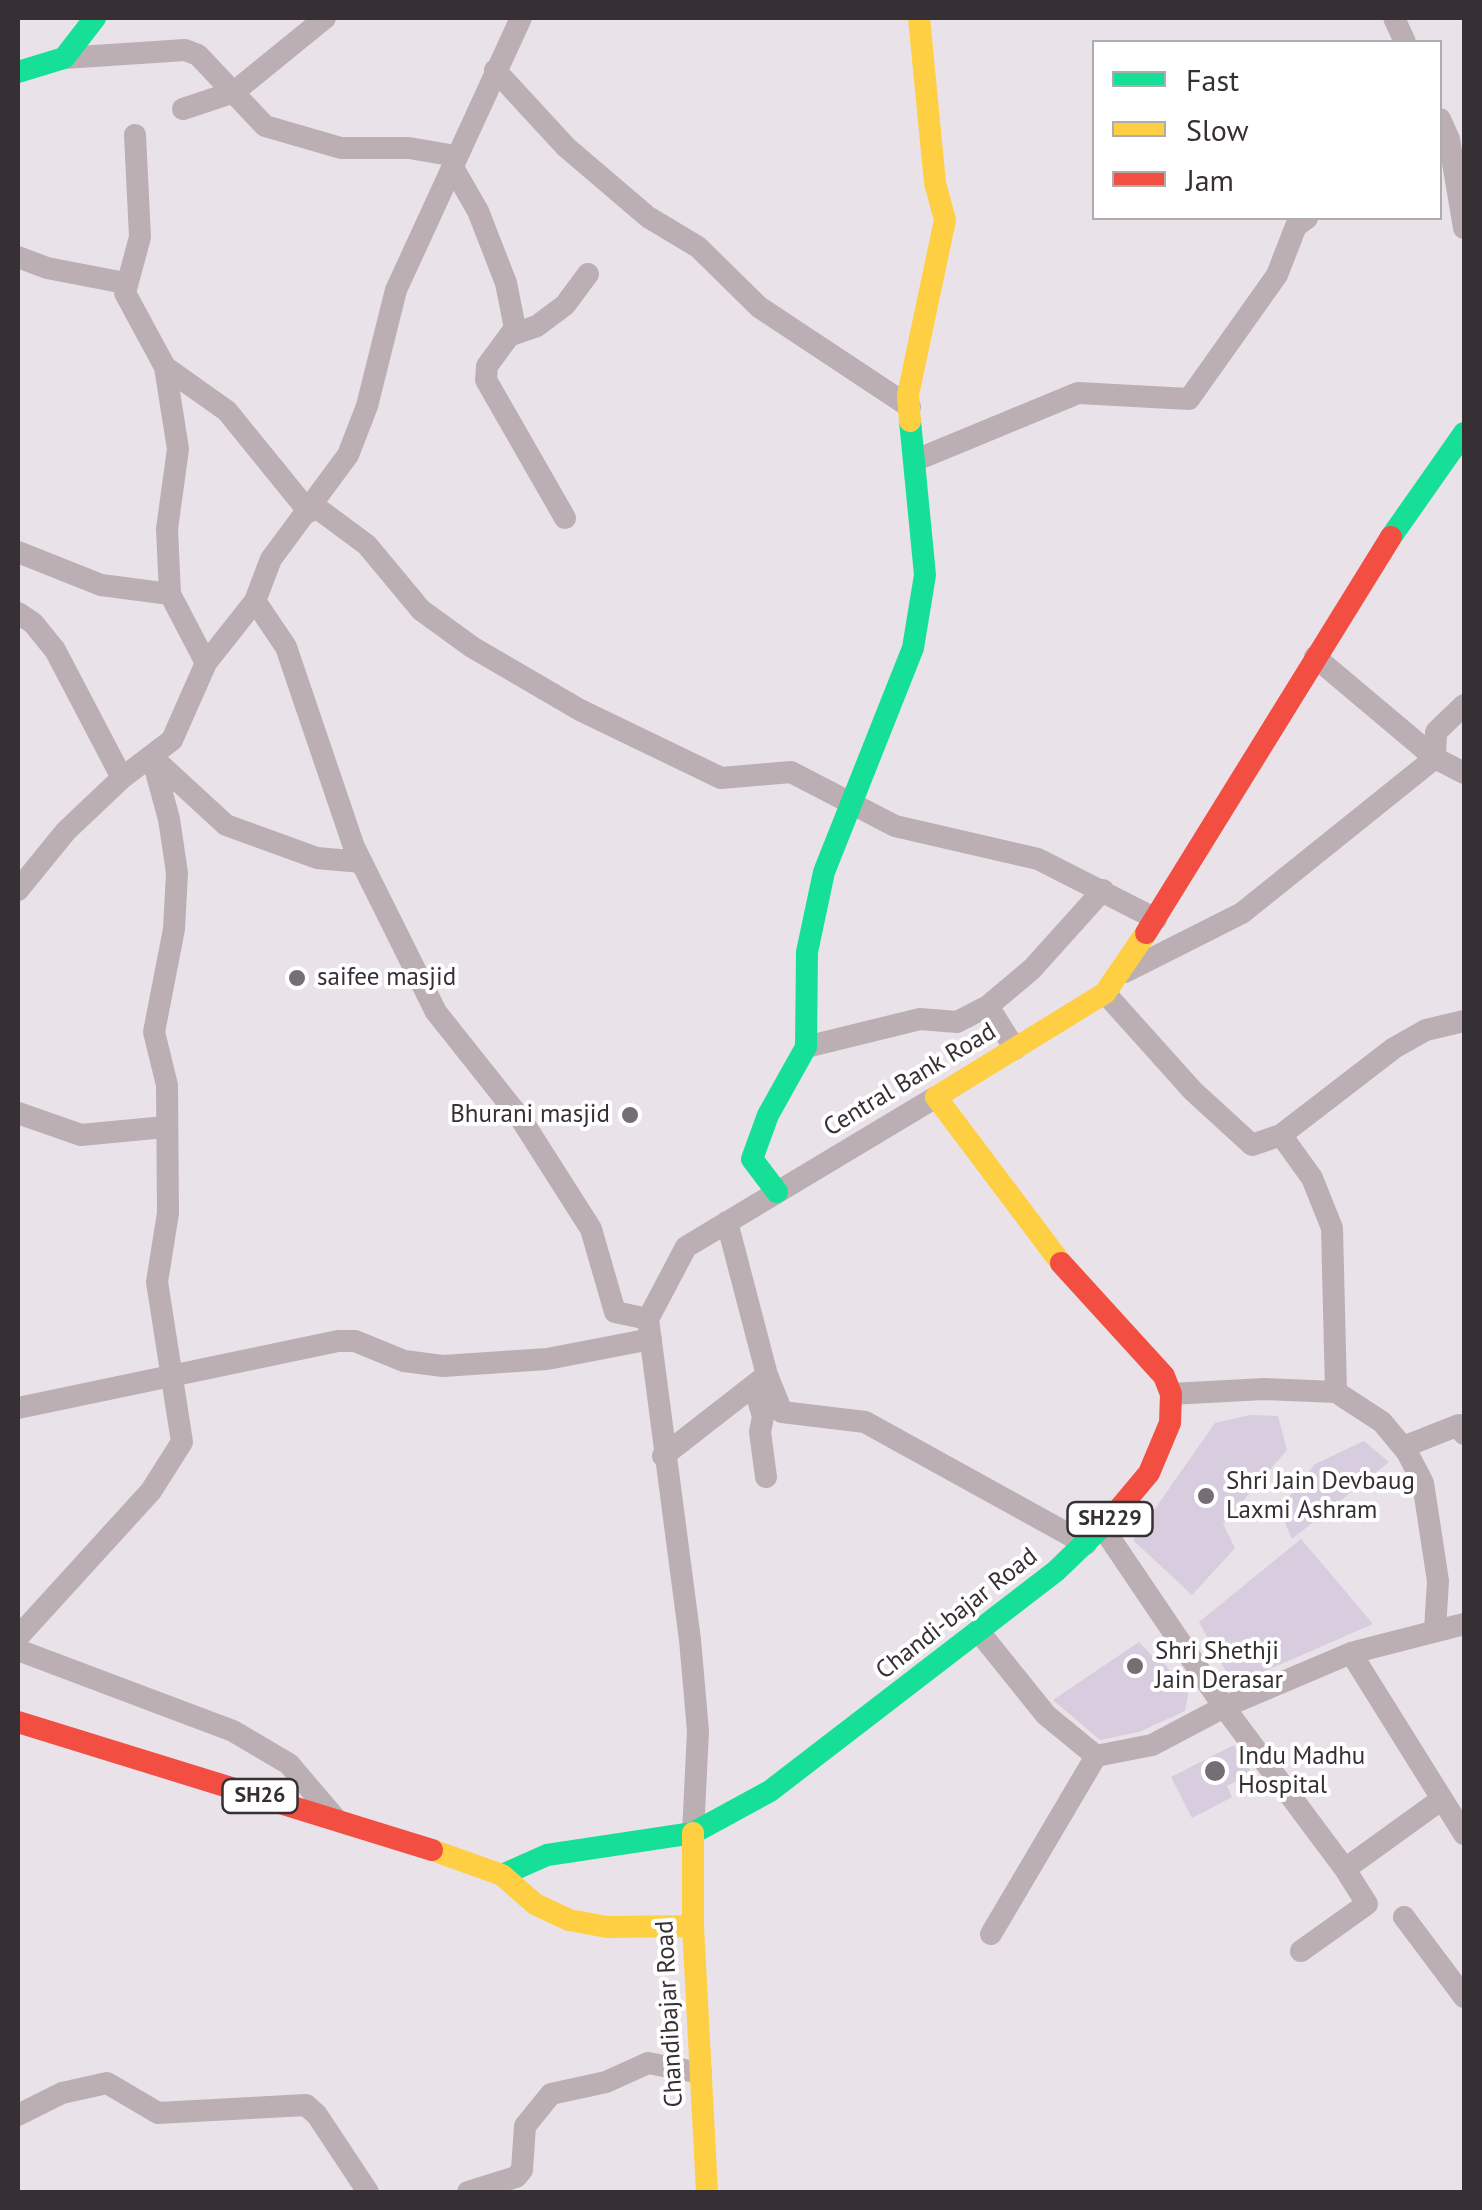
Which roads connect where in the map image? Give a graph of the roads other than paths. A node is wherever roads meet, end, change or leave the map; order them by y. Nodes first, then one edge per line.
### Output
1 (95, 18) edge
2 (325, 18) edge
3 (521, 18) edge
4 (920, 18) edge
5 (64, 58) junction
6 (495, 70) junction
7 (18, 72) edge
8 (234, 92) junction
9 (183, 109) dead end
10 (135, 135) dead end
11 (1445, 146) edge
12 (454, 161) junction
13 (1304, 220) edge
14 (1464, 228) edge
15 (18, 257) edge
16 (588, 274) dead end
17 (125, 283) junction
18 (514, 334) junction
19 (165, 367) junction
20 (910, 407) junction
21 (1464, 433) edge
22 (916, 460) junction
23 (311, 509) junction
24 (565, 518) dead end
25 (18, 552) edge
26 (170, 594) junction
27 (255, 601) junction
28 (18, 613) edge
29 (1316, 656) junction
30 (206, 663) junction
31 (1464, 705) edge
32 (152, 757) junction
33 (1435, 758) junction
34 (1464, 772) edge
35 (122, 778) junction
36 (852, 804) junction
37 (361, 862) junction
38 (18, 890) edge
39 (1104, 890) junction
40 (1156, 919) junction
41 (1121, 974) junction
42 (1105, 993) junction
43 (988, 1006) junction
44 (1464, 1021) edge
45 (806, 1047) junction
46 (1014, 1049) junction
47 (936, 1098) junction
48 (22, 1120) edge
49 (165, 1127) junction
50 (1281, 1136) junction
51 (777, 1192) junction
52 (726, 1222) junction
53 (649, 1329) junction
54 (170, 1374) junction
55 (760, 1380) junction
56 (1336, 1392) junction
57 (1171, 1394) junction
58 (18, 1408) edge
59 (1464, 1434) edge
60 (1403, 1447) junction
61 (663, 1456) junction
62 (766, 1477) dead end
63 (1095, 1536) junction
64 (1464, 1624) edge
65 (1435, 1630) junction
66 (980, 1633) junction
67 (18, 1637) edge
68 (18, 1650) edge
69 (1351, 1653) junction
70 (1224, 1707) junction
71 (18, 1722) edge
72 (1096, 1756) junction
73 (1442, 1800) junction
74 (338, 1820) junction
75 (693, 1833) junction
76 (1464, 1834) edge
77 (1345, 1869) junction
78 (502, 1875) junction
79 (1404, 1917) dead end
80 (692, 1926) junction
81 (991, 1934) dead end
82 (1301, 1951) dead end
83 (1464, 1998) edge
84 (701, 2073) junction
85 (18, 2115) edge
86 (368, 2192) edge
87 (468, 2192) edge
88 (706, 2192) edge

1 - 5 main road
2 - 8 street
3 - 6 street
4 - 20 main road
5 - 7 main road
5 - 8 street
6 - 12 street
6 - 20 street
8 - 9 street
8 - 12 street
10 - 17 street
11 - 14 street
12 - 18 street
12 - 23 street
13 - 22 street
15 - 17 street
16 - 18 street
17 - 19 street
18 - 24 street
19 - 23 street
19 - 26 street
20 - 22 main road
21 - 29 main road, Central Bank Road
22 - 36 main road
23 - 27 street
23 - 36 street
25 - 26 street
26 - 30 street
27 - 30 street
27 - 37 street
28 - 35 street
29 - 33 street
29 - 40 main road, Central Bank Road
30 - 32 street
31 - 33 street
32 - 35 street
32 - 37 street
32 - 49 street
33 - 34 street
33 - 41 street
35 - 38 street
36 - 39 street
36 - 45 main road
37 - 53 street
39 - 40 street
39 - 43 street
40 - 41 main road, Central Bank Road
41 - 42 main road, Central Bank Road
42 - 46 main road, Central Bank Road
42 - 50 street
43 - 45 street
43 - 46 street
44 - 50 street
45 - 51 main road
46 - 47 main road, Central Bank Road
47 - 51 street, Central Bank Road
47 - 57 main road
48 - 49 street
49 - 54 street
50 - 56 street
51 - 52 street, Central Bank Road
52 - 53 street, Central Bank Road
52 - 55 street
53 - 54 street
53 - 61 street
54 - 58 street
54 - 67 street
55 - 61 street
55 - 62 street
55 - 63 street
56 - 57 street
56 - 60 street
57 - 63 main road, Chandi-bajar Road / SH229
59 - 60 street
60 - 65 street
61 - 75 street
63 - 66 main road, Chandi-bajar Road / SH229
63 - 70 street
64 - 65 street
65 - 69 street
66 - 72 street
66 - 75 main road, Chandi-bajar Road / SH229
68 - 74 street
69 - 70 street
69 - 73 street
70 - 72 street
70 - 77 street
71 - 74 main road, SH26
72 - 81 street
73 - 76 street
73 - 77 street
74 - 78 main road, SH26
75 - 78 main road
75 - 80 main road, Chandibajar Road
77 - 82 street
78 - 80 main road, SH26
79 - 83 street
80 - 84 main road, Chandibajar Road
84 - 87 street
84 - 88 main road, Chandibajar Road
85 - 86 street

